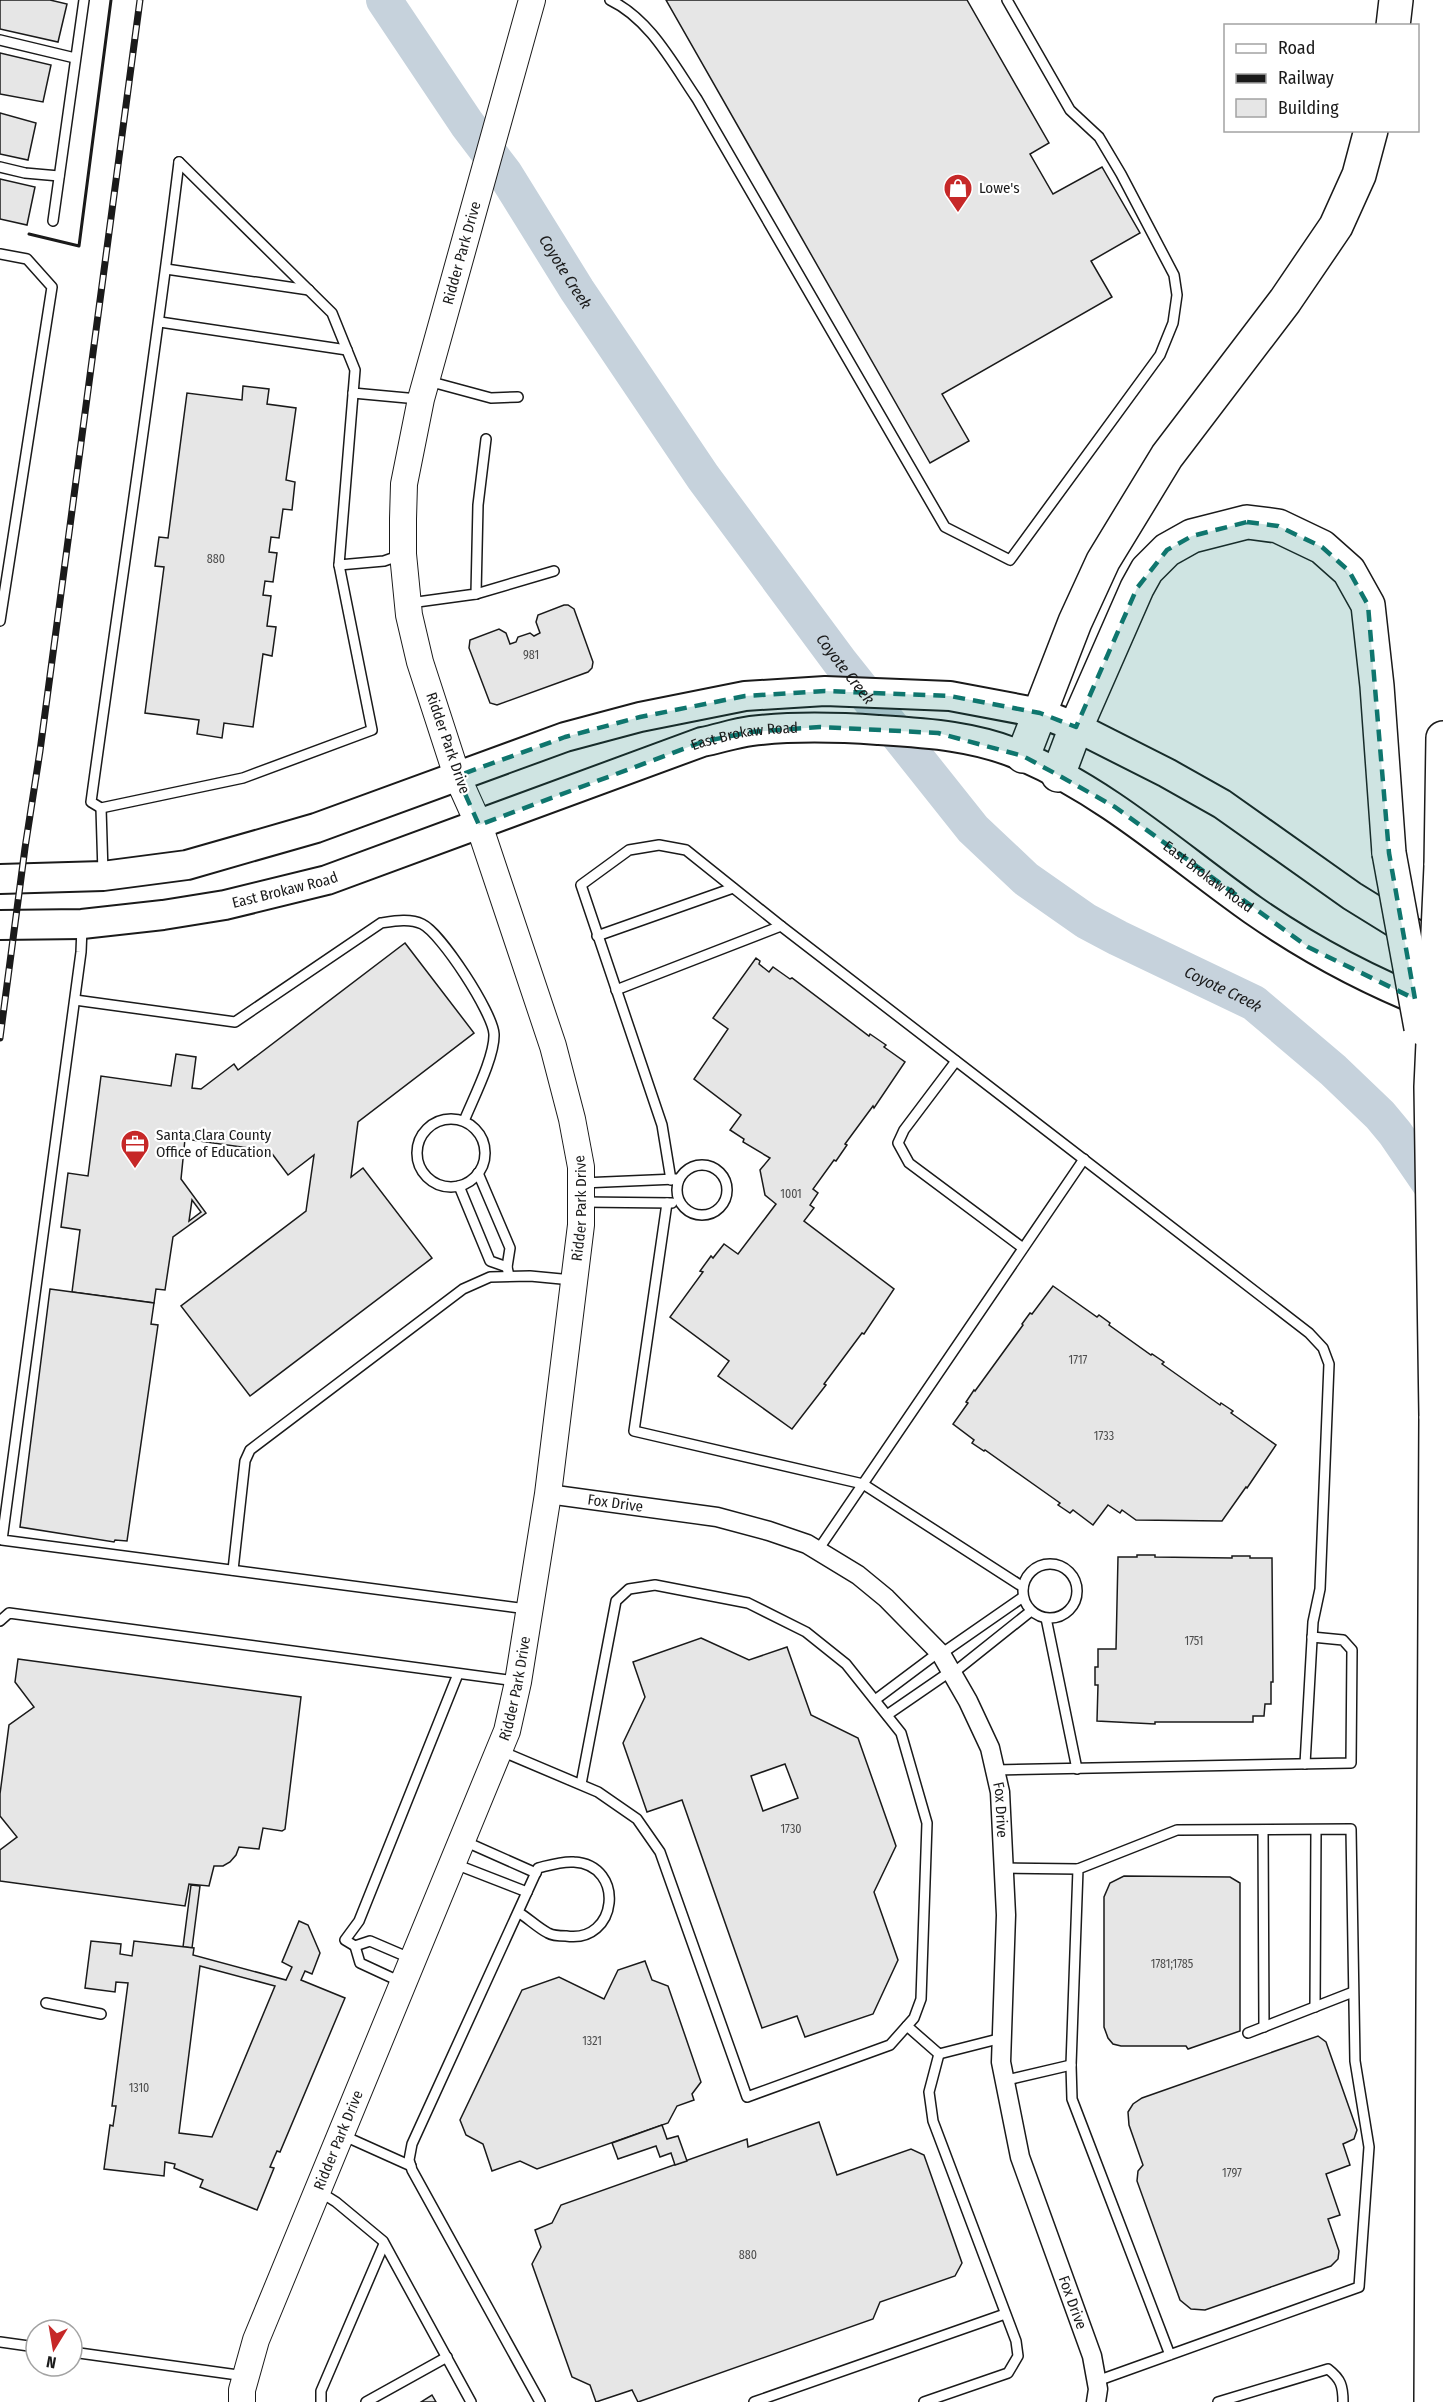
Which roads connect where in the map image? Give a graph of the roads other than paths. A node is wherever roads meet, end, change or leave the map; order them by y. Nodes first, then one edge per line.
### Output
1 (84, 0) edge
2 (532, 0) edge
3 (610, 0) edge
4 (1008, 0) edge
5 (1396, 0) edge
6 (1393, 24) edge
7 (0, 40) edge
8 (75, 58) junction
9 (1370, 132) edge
10 (0, 168) edge
11 (59, 176) junction
12 (52, 220) dead end
13 (0, 255) edge
14 (166, 269) junction
15 (309, 290) junction
16 (160, 322) junction
17 (347, 350) junction
18 (423, 390) junction
19 (353, 393) junction
20 (518, 397) dead end
21 (486, 439) dead end
22 (403, 554) junction
23 (339, 565) junction
24 (554, 571) dead end
25 (476, 594) junction
26 (408, 604) junction
27 (0, 621) edge
28 (1040, 713) junction
29 (1076, 727) junction
30 (1443, 738) edge
31 (1023, 756) junction
32 (1058, 775) junction
33 (457, 776) junction
34 (100, 808) junction
35 (479, 825) junction
36 (103, 876) junction
37 (0, 879) edge
38 (733, 888) junction
39 (82, 924) junction
40 (0, 925) edge
41 (781, 926) junction
42 (597, 936) junction
43 (1443, 947) edge
44 (616, 990) junction
45 (75, 1000) junction
46 (1443, 1010) edge
47 (956, 1061) junction
48 (1431, 1088) junction
49 (464, 1121) junction
50 (1084, 1159) junction
51 (478, 1173) junction
52 (675, 1179) junction
53 (459, 1186) junction
54 (582, 1193) junction
55 (667, 1203) junction
56 (680, 1203) junction
57 (1023, 1248) junction
58 (508, 1272) junction
59 (575, 1280) junction
60 (863, 1484) junction
61 (548, 1494) junction
62 (818, 1550) junction
63 (233, 1570) junction
64 (1023, 1587) junction
65 (1023, 1597) junction
66 (530, 1609) junction
67 (1031, 1611) junction
68 (1046, 1618) junction
69 (0, 1621) edge
70 (1312, 1637) junction
71 (940, 1653) junction
72 (952, 1673) junction
73 (458, 1674) junction
74 (518, 1682) junction
75 (875, 1700) junction
76 (886, 1715) junction
77 (501, 1751) junction
78 (1305, 1764) junction
79 (1077, 1769) junction
80 (995, 1770) junction
81 (581, 1784) junction
82 (1263, 1830) junction
83 (1316, 1830) junction
84 (458, 1851) junction
85 (1003, 1868) junction
86 (1078, 1869) junction
87 (536, 1874) junction
88 (527, 1892) junction
89 (518, 1912) junction
90 (355, 1946) junction
91 (414, 1960) junction
92 (404, 1983) junction
93 (1353, 1992) junction
94 (46, 2003) dead end
95 (1316, 2007) junction
96 (101, 2014) dead end
97 (907, 2026) junction
98 (1264, 2027) junction
99 (1248, 2033) dead end
100 (1002, 2038) junction
101 (939, 2054) junction
102 (1071, 2064) junction
103 (1003, 2081) junction
104 (341, 2134) junction
105 (411, 2166) junction
106 (318, 2191) junction
107 (384, 2244) junction
108 (1005, 2313) junction
109 (0, 2342) edge
110 (24, 2345) edge
111 (84, 2354) edge
112 (1170, 2355) junction
113 (447, 2357) junction
114 (246, 2377) junction
115 (1097, 2380) junction
116 (767, 2400) edge
117 (242, 2402) edge
118 (321, 2402) edge
119 (366, 2402) edge
120 (471, 2402) edge
121 (540, 2402) edge
122 (754, 2402) edge
123 (924, 2402) edge
124 (1096, 2402) edge
125 (1218, 2402) edge
126 (1343, 2402) edge
127 (1431, 2402) edge

1 - 8 lane
2 - 18 street, Ridder Park Drive
3 - 4 lane
5 - 6 highway
7 - 8 lane
8 - 11 lane
9 - 28 highway
10 - 11 lane
11 - 12 lane
13 - 27 lane
14 - 15 lane
14 - 15 lane
14 - 16 lane
15 - 17 lane
16 - 17 lane
16 - 34 lane
17 - 19 lane
18 - 19 lane
18 - 20 lane
18 - 22 street, Ridder Park Drive
19 - 23 lane
21 - 25 lane
22 - 23 lane
22 - 26 street, Ridder Park Drive
23 - 34 lane
24 - 25 lane
25 - 26 lane
26 - 33 street, Ridder Park Drive
28 - 29 main road
28 - 31 highway
28 - 33 main road
29 - 32 highway
29 - 43 main road
29 - 48 highway, bridge
30 - 48 highway, bridge
31 - 32 main road, East Brokaw Road
31 - 35 main road, East Brokaw Road
32 - 46 main road, East Brokaw Road
33 - 35 street, Ridder Park Drive
33 - 36 main road
34 - 36 lane
35 - 39 main road, East Brokaw Road
35 - 54 street, Ridder Park Drive
36 - 37 main road
38 - 41 lane
38 - 42 lane
38 - 42 lane
39 - 40 main road, East Brokaw Road
39 - 45 lane
41 - 44 lane
41 - 47 lane
42 - 44 lane
44 - 52 lane
45 - 49 lane
45 - 63 lane
47 - 50 lane
47 - 57 lane
48 - 127 highway, bridge
49 - 51 lane
49 - 53 lane
50 - 57 lane
50 - 70 lane
51 - 53 lane
51 - 58 lane
52 - 54 lane
52 - 56 lane
52 - 56 lane
53 - 58 lane
54 - 55 lane
54 - 59 street, Ridder Park Drive
55 - 56 lane
55 - 60 lane
57 - 60 lane
58 - 59 lane
58 - 63 lane
59 - 61 street, Ridder Park Drive
60 - 62 lane
60 - 64 lane
61 - 62 street, Fox Drive
61 - 66 street, Ridder Park Drive
62 - 71 street, Fox Drive
63 - 66 lane
64 - 65 lane
64 - 68 lane
65 - 67 lane
65 - 71 lane
66 - 74 street, Ridder Park Drive
67 - 68 lane
67 - 72 lane
68 - 79 lane
69 - 73 lane
70 - 78 lane
70 - 78 lane
71 - 72 street, Fox Drive
71 - 75 lane
72 - 76 lane
72 - 80 street, Fox Drive
73 - 74 lane
73 - 90 lane
74 - 77 street, Ridder Park Drive
75 - 76 lane
75 - 81 lane
76 - 97 lane
77 - 81 lane
77 - 84 street, Ridder Park Drive
78 - 79 lane
79 - 80 lane
80 - 85 street, Fox Drive
81 - 97 lane
82 - 83 lane
82 - 86 lane
82 - 98 lane
83 - 93 lane
83 - 95 lane
84 - 87 lane
84 - 88 lane
84 - 91 street, Ridder Park Drive
85 - 86 lane
85 - 100 street, Fox Drive
86 - 102 lane
87 - 88 lane
87 - 89 lane
88 - 89 lane
89 - 105 lane
90 - 91 lane
90 - 92 lane
91 - 92 street, Ridder Park Drive
92 - 104 street, Ridder Park Drive
93 - 95 lane
93 - 112 lane
94 - 96 lane
95 - 98 lane
97 - 101 lane
98 - 99 lane
100 - 101 lane
100 - 103 street, Fox Drive
101 - 108 lane
102 - 103 lane
102 - 112 lane
103 - 115 street, Fox Drive
104 - 105 lane
104 - 106 street, Ridder Park Drive
105 - 121 lane
106 - 107 lane
106 - 114 street, Ridder Park Drive
107 - 113 lane
107 - 118 lane
108 - 116 lane
108 - 123 lane
109 - 110 lane
111 - 114 lane
112 - 115 lane
113 - 119 lane
113 - 120 lane
114 - 117 street, Ridder Park Drive
115 - 124 street, Fox Drive
116 - 122 lane
125 - 126 lane

